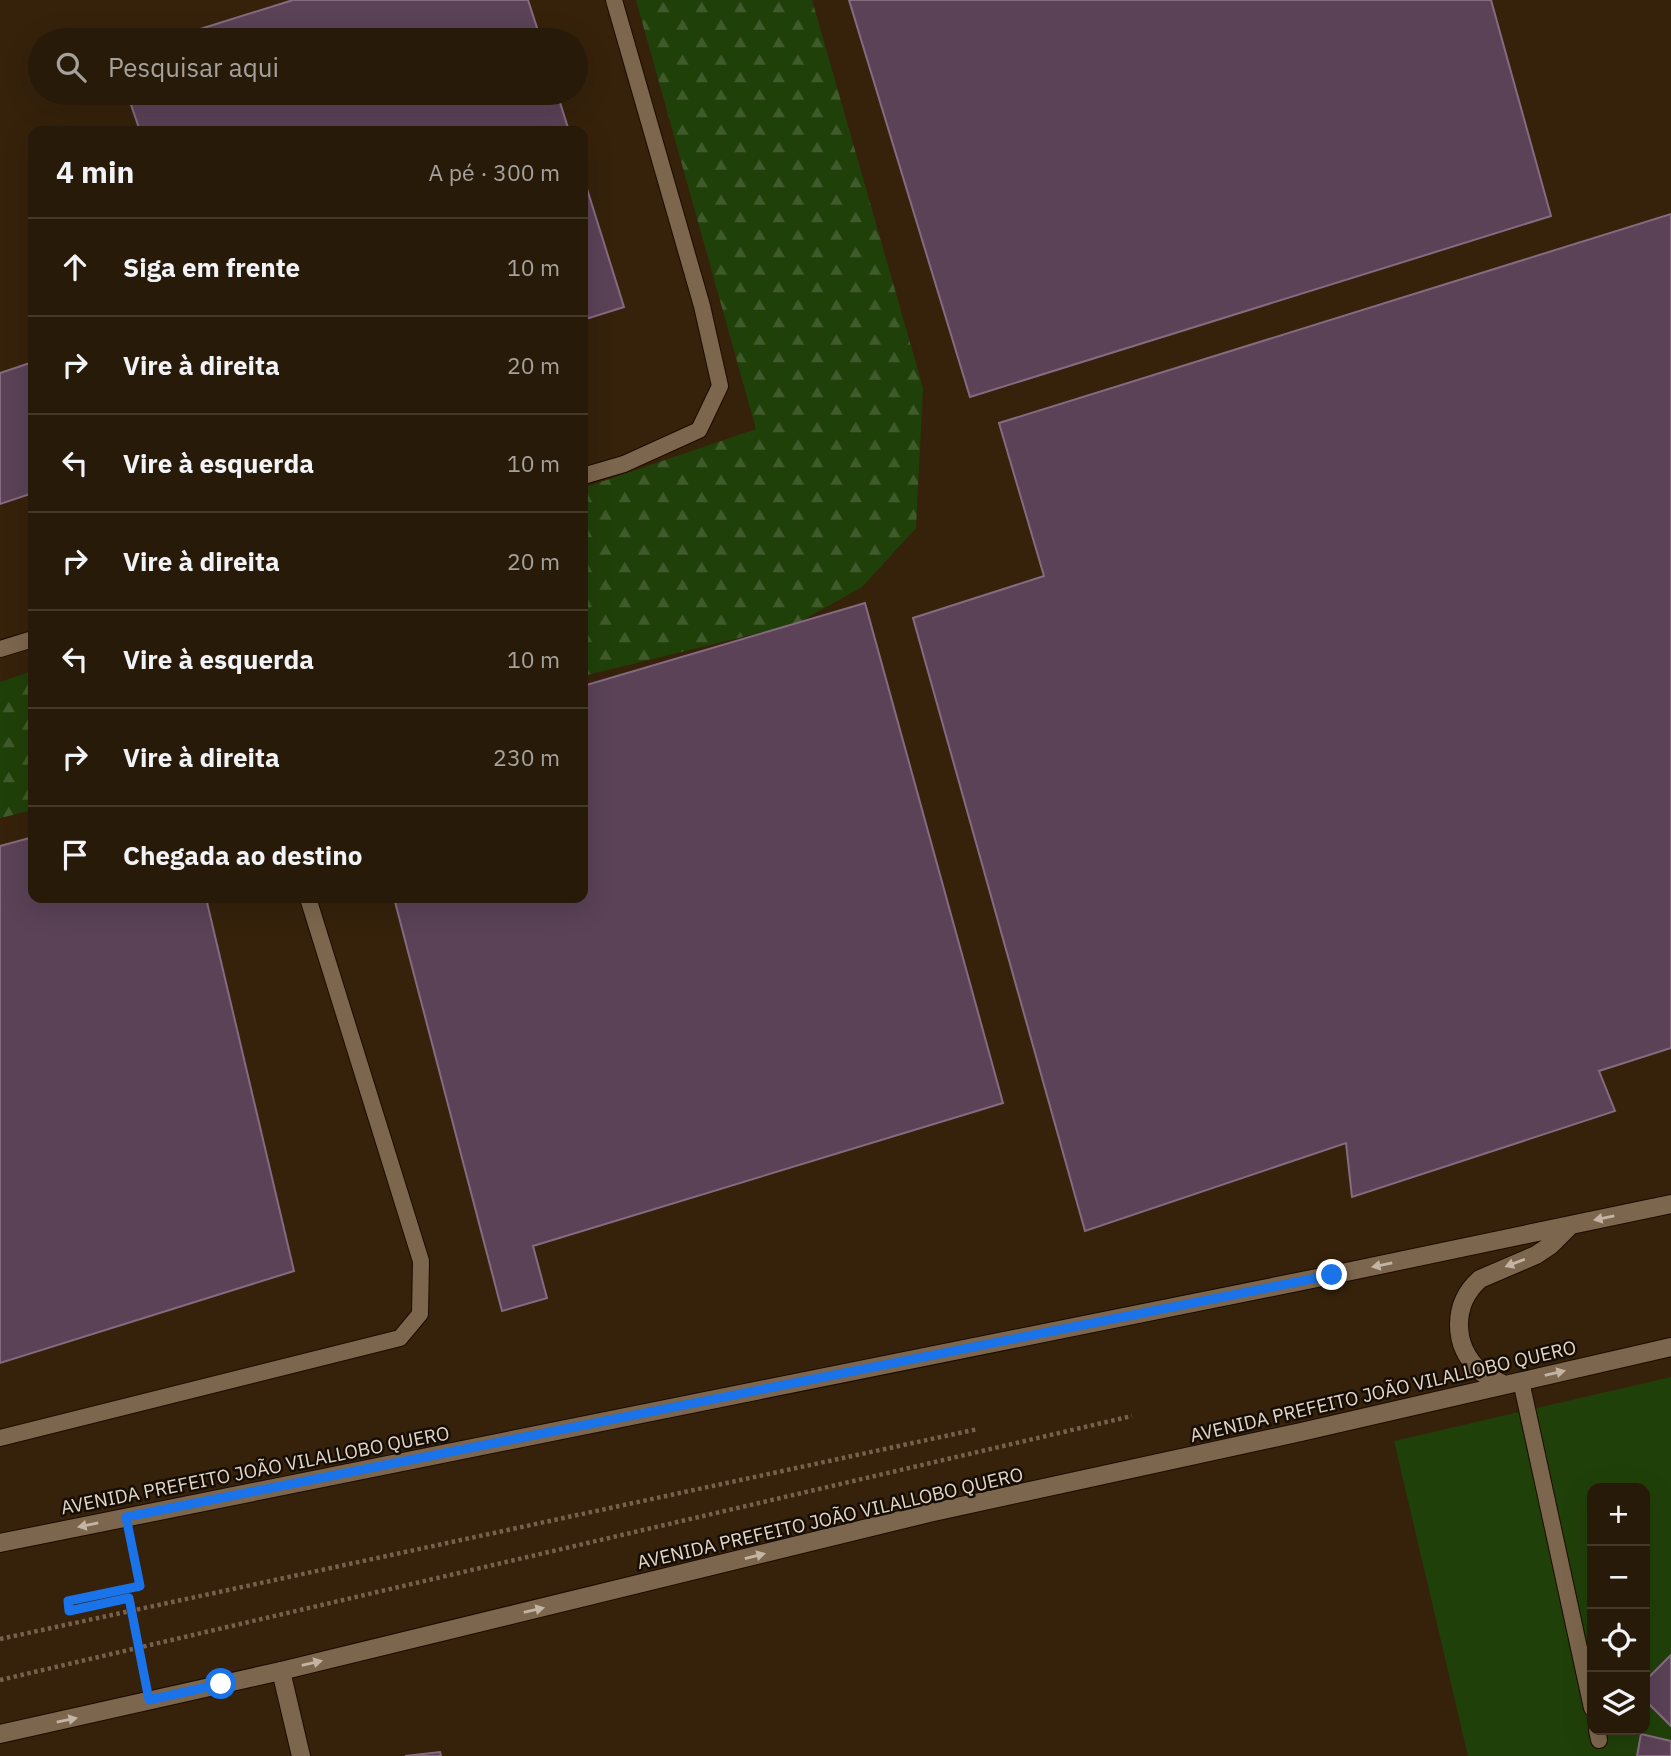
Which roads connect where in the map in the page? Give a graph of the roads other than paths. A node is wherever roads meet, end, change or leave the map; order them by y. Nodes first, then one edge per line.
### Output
1 (614, 0) edge
2 (588, 475) edge
3 (28, 641) edge
4 (0, 649) edge
5 (310, 903) edge
6 (1671, 1204) edge
7 (1571, 1225) junction
8 (1671, 1347) edge
9 (1513, 1383) junction
10 (0, 1438) edge
11 (0, 1543) edge
12 (281, 1671) junction
13 (1587, 1687) edge
14 (0, 1734) edge
15 (301, 1756) edge

1 - 2 lane
3 - 4 lane
5 - 10 lane
6 -> 7 main road, AVENIDA PREFEITO JOÃO VILALLOBO QUERO
7 -> 9 main road
7 -> 11 main road, AVENIDA PREFEITO JOÃO VILALLOBO QUERO
9 -> 8 main road, AVENIDA PREFEITO JOÃO VILALLOBO QUERO
12 -> 9 main road, AVENIDA PREFEITO JOÃO VILALLOBO QUERO
9 - 13 lane
14 -> 12 main road, AVENIDA PREFEITO JOÃO VILALLOBO QUERO
12 - 15 main road

